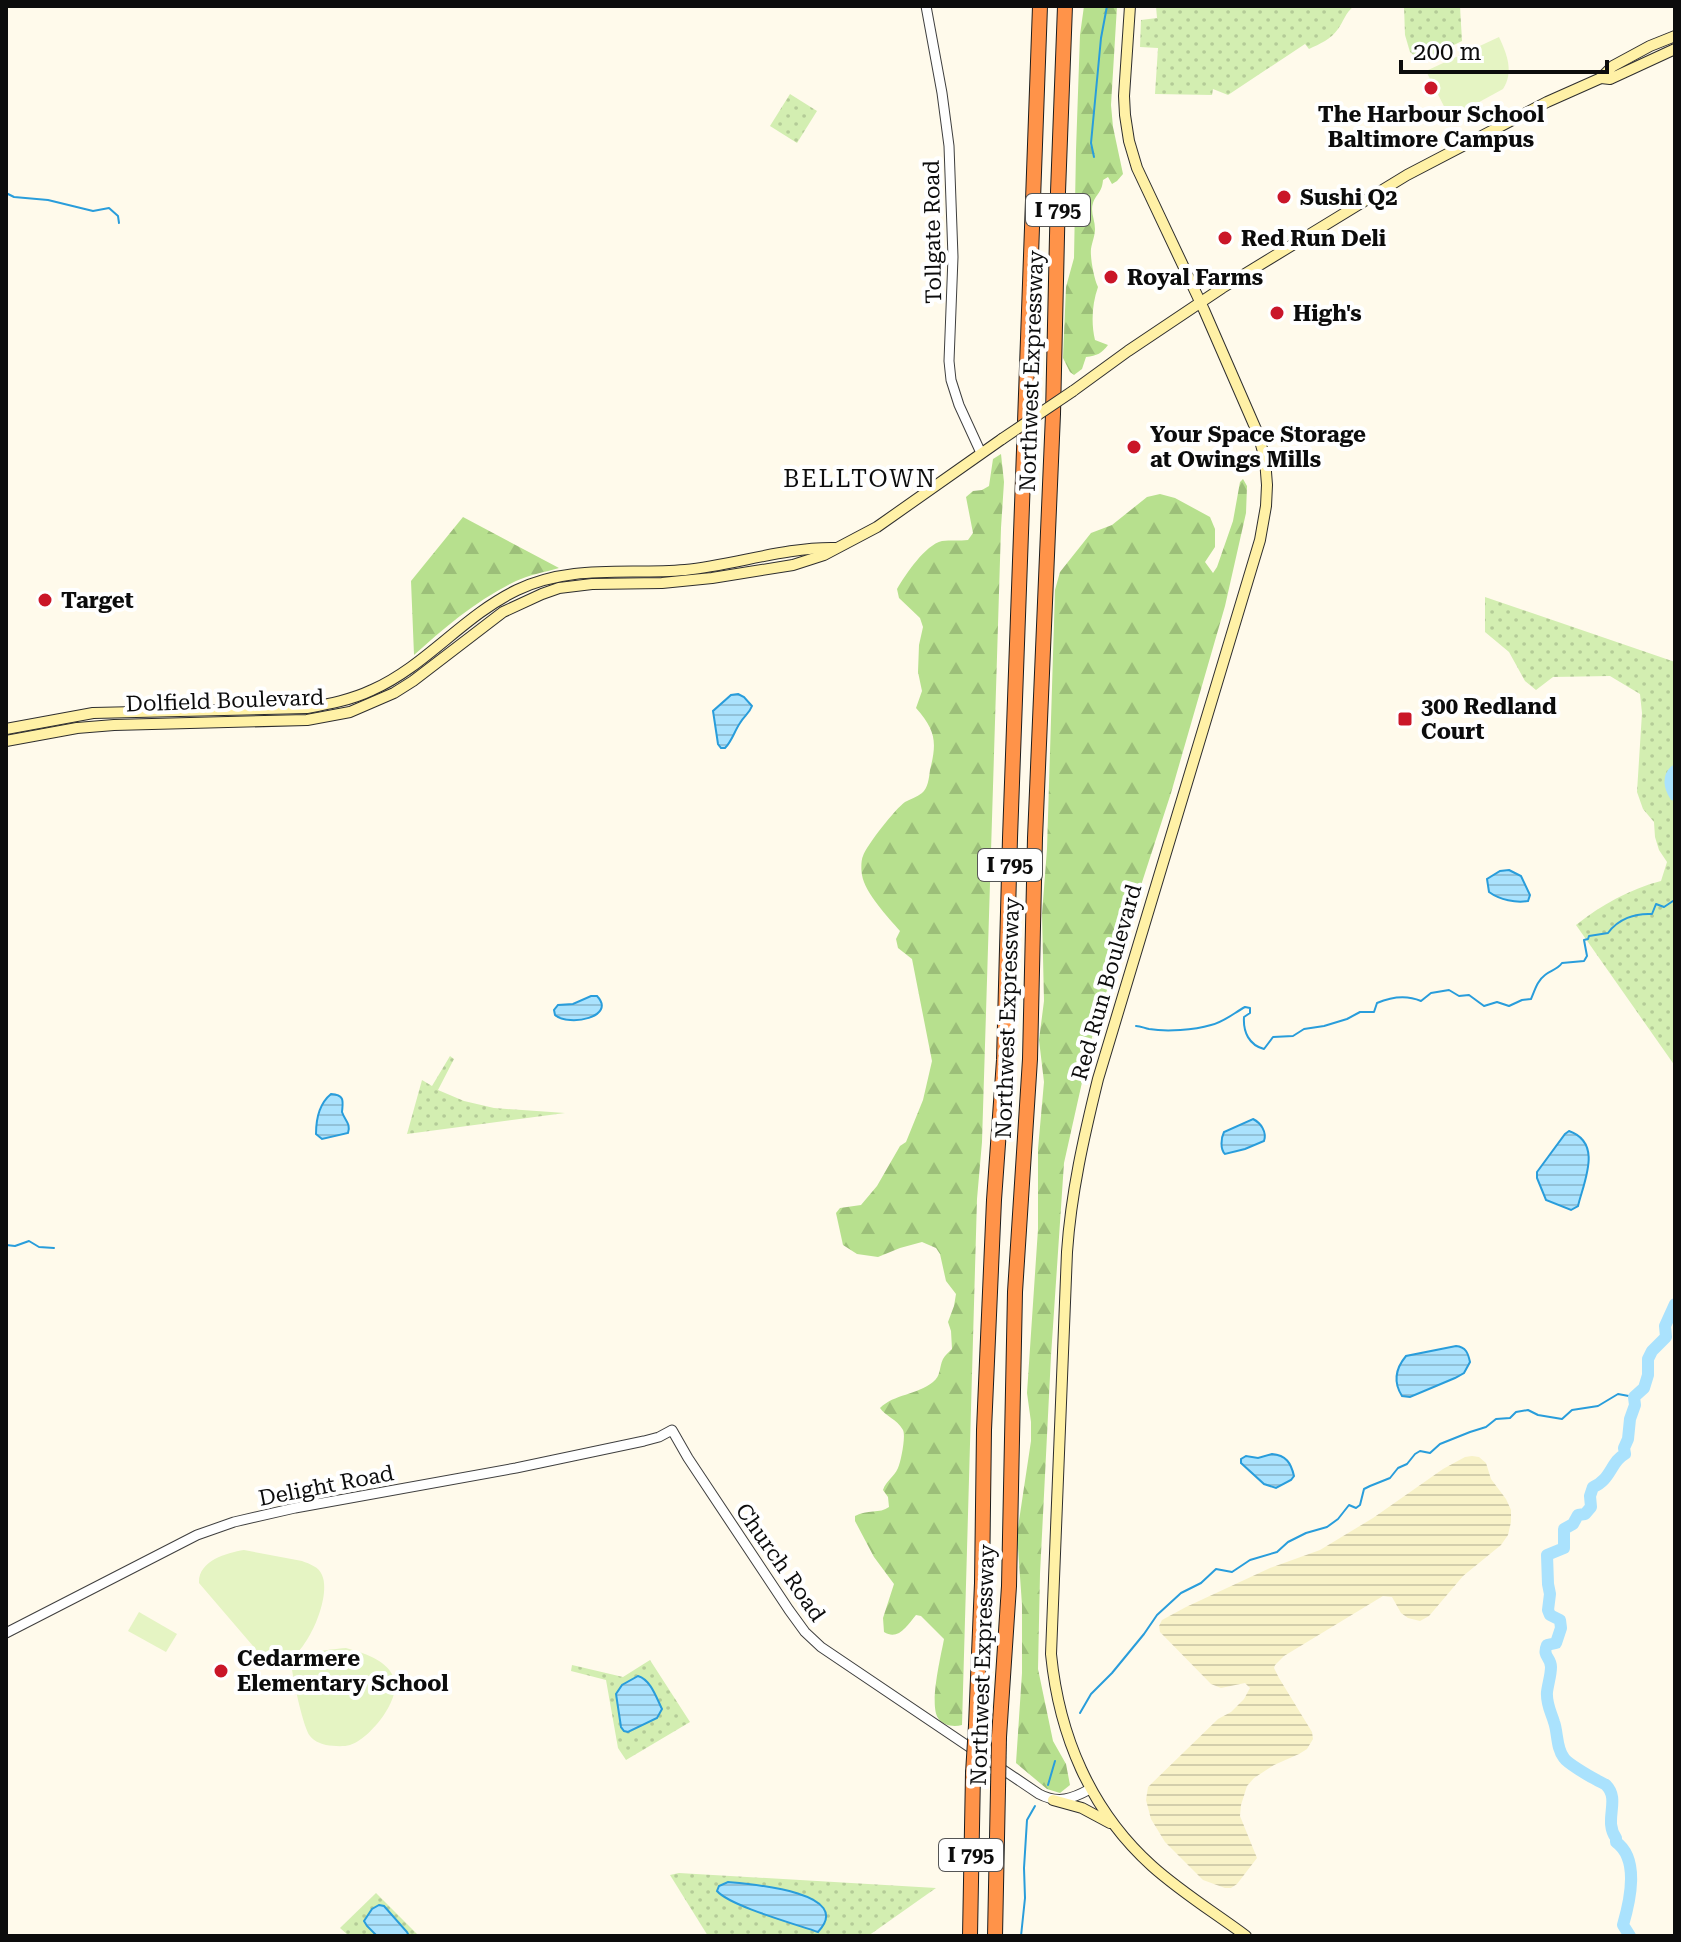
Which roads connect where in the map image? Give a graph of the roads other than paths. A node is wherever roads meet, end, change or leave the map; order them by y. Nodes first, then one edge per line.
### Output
1 (926, 6) edge
2 (1040, 6) edge
3 (1065, 6) edge
4 (1130, 6) edge
5 (1675, 36) edge
6 (1675, 49) edge
7 (1601, 78) junction
8 (1201, 304) junction
9 (981, 453) junction
10 (837, 548) junction
11 (6, 729) edge
12 (6, 741) edge
13 (672, 1430) joint
14 (6, 1633) edge
15 (1090, 1789) junction
16 (1053, 1800) junction
17 (1113, 1824) junction
18 (970, 1936) edge
19 (995, 1936) edge
20 (1246, 1936) edge

1 - 9 street, Tollgate Road
2 - 18 highway, Northwest Expressway / I 795, bridge
3 - 19 highway, Northwest Expressway / I 795, bridge
4 - 8 main road, Red Run Boulevard
5 - 7 main road, Dolfield Boulevard
6 - 7 main road, Dolfield Boulevard
7 - 8 main road, Dolfield Boulevard
8 - 9 main road, Dolfield Boulevard, bridge
8 - 15 main road, Red Run Boulevard
9 - 10 main road, Dolfield Boulevard
10 - 11 main road, Dolfield Boulevard
10 - 12 main road, Dolfield Boulevard
13 - 14 street, Delight Road
13 - 16 street, Church Road
15 - 16 street
15 - 17 main road, Red Run Boulevard
16 - 17 main road
17 - 20 main road, Red Run Boulevard

